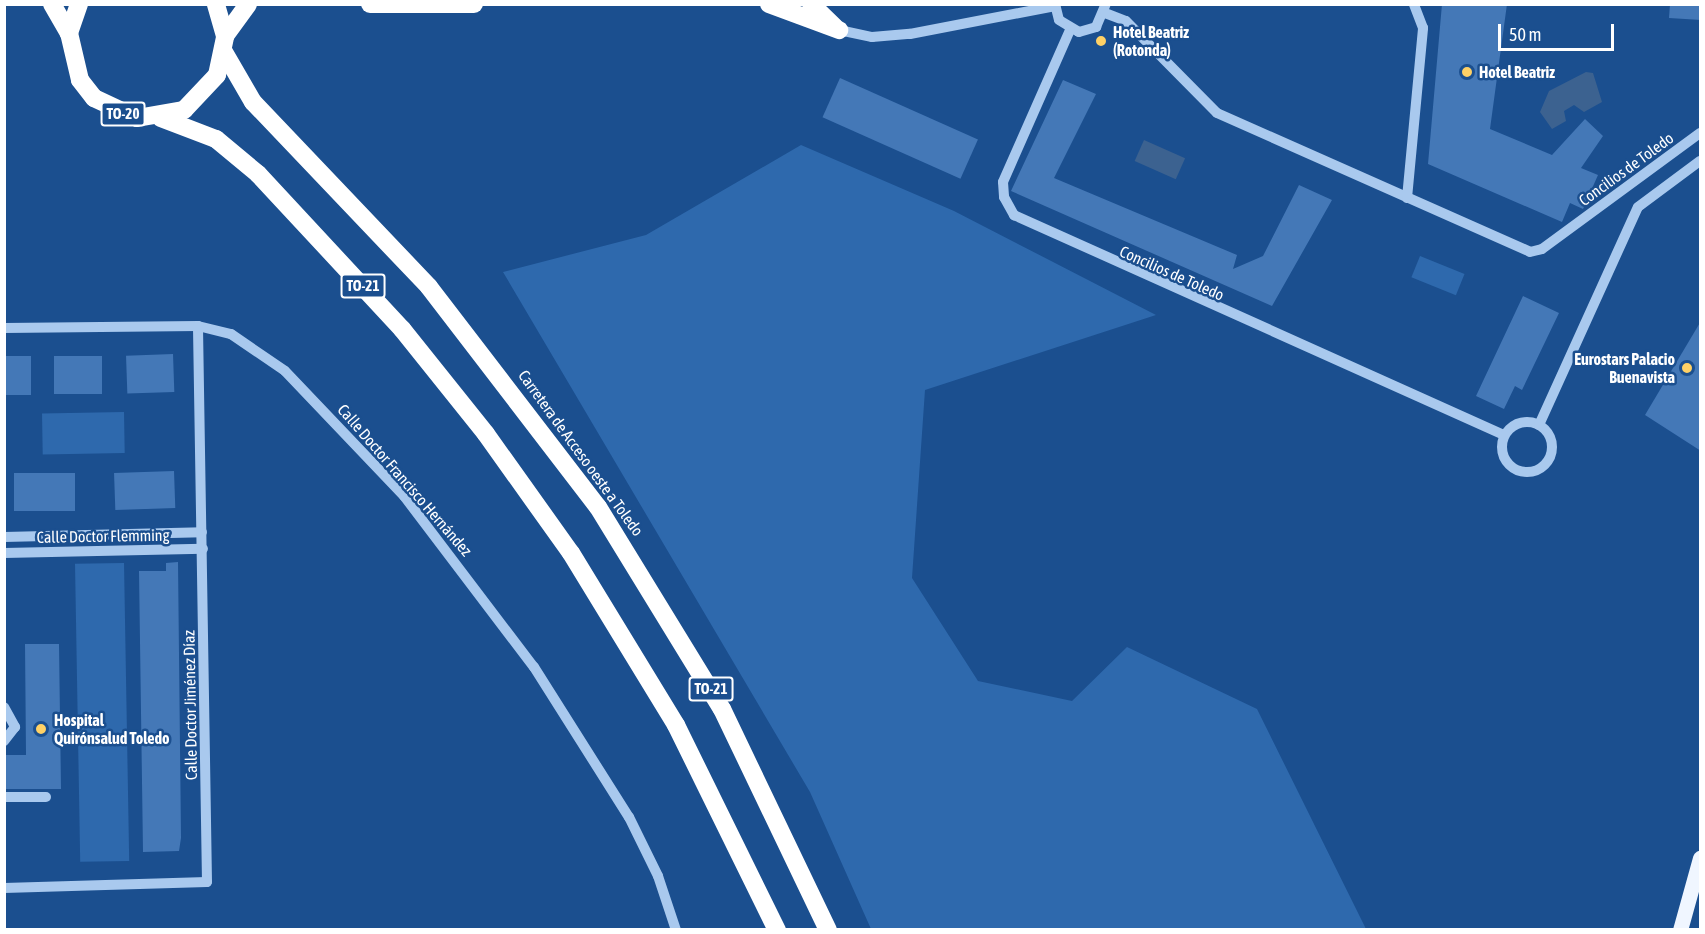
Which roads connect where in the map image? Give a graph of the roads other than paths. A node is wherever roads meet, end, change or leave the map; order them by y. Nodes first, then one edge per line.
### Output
1 (52, 4) edge
2 (79, 4) edge
3 (216, 4) edge
4 (248, 4) edge
5 (370, 4) edge
6 (474, 4) edge
7 (770, 4) edge
8 (811, 4) edge
9 (1414, 4) edge
10 (1055, 5) edge
11 (1105, 9) edge
12 (839, 30) junction
13 (1070, 30) junction
14 (69, 33) junction
15 (225, 44) junction
16 (161, 118) junction
17 (1701, 133) edge
18 (1701, 161) edge
19 (1407, 198) junction
20 (198, 326) junction
21 (4, 328) edge
22 (1539, 425) junction
23 (1504, 435) junction
24 (202, 532) junction
25 (4, 537) edge
26 (203, 549) junction
27 (4, 553) edge
28 (4, 707) edge
29 (4, 741) edge
30 (4, 797) edge
31 (46, 797) dead end
32 (1701, 858) edge
33 (4, 888) edge
34 (676, 930) edge
35 (777, 930) edge
36 (828, 930) edge
37 (1680, 930) edge

1 - 14 highway, TO-20
2 - 14 highway
3 - 15 highway, Carretera de Acceso oeste a Toledo
4 - 15 highway, TO-20
5 - 6 highway
7 - 12 highway
8 - 12 highway
9 - 19 street
10 - 12 street
10 - 13 street
11 - 13 street
11 - 19 street, Concilios de Toledo
13 - 23 street, Concilios de Toledo
14 - 16 highway, TO-20
15 - 16 highway, TO-20
15 - 36 highway, Carretera de Acceso oeste a Toledo / TO-21
16 - 35 highway, TO-21
17 - 19 street, Concilios de Toledo
18 - 22 street
20 - 21 street, Calle Doctor Francisco Hernández
20 - 24 street, Calle Doctor Jiménez Díaz
20 - 34 street, Calle Doctor Francisco Hernández
22 - 23 street
22 - 23 street
24 - 25 street, Calle Doctor Flemming
24 - 26 street, Calle Doctor Jiménez Díaz
26 - 27 street, Calle Doctor Flemming
26 - 33 street, Calle Doctor Jiménez Díaz
28 - 29 street
30 - 31 street
32 - 37 main road

